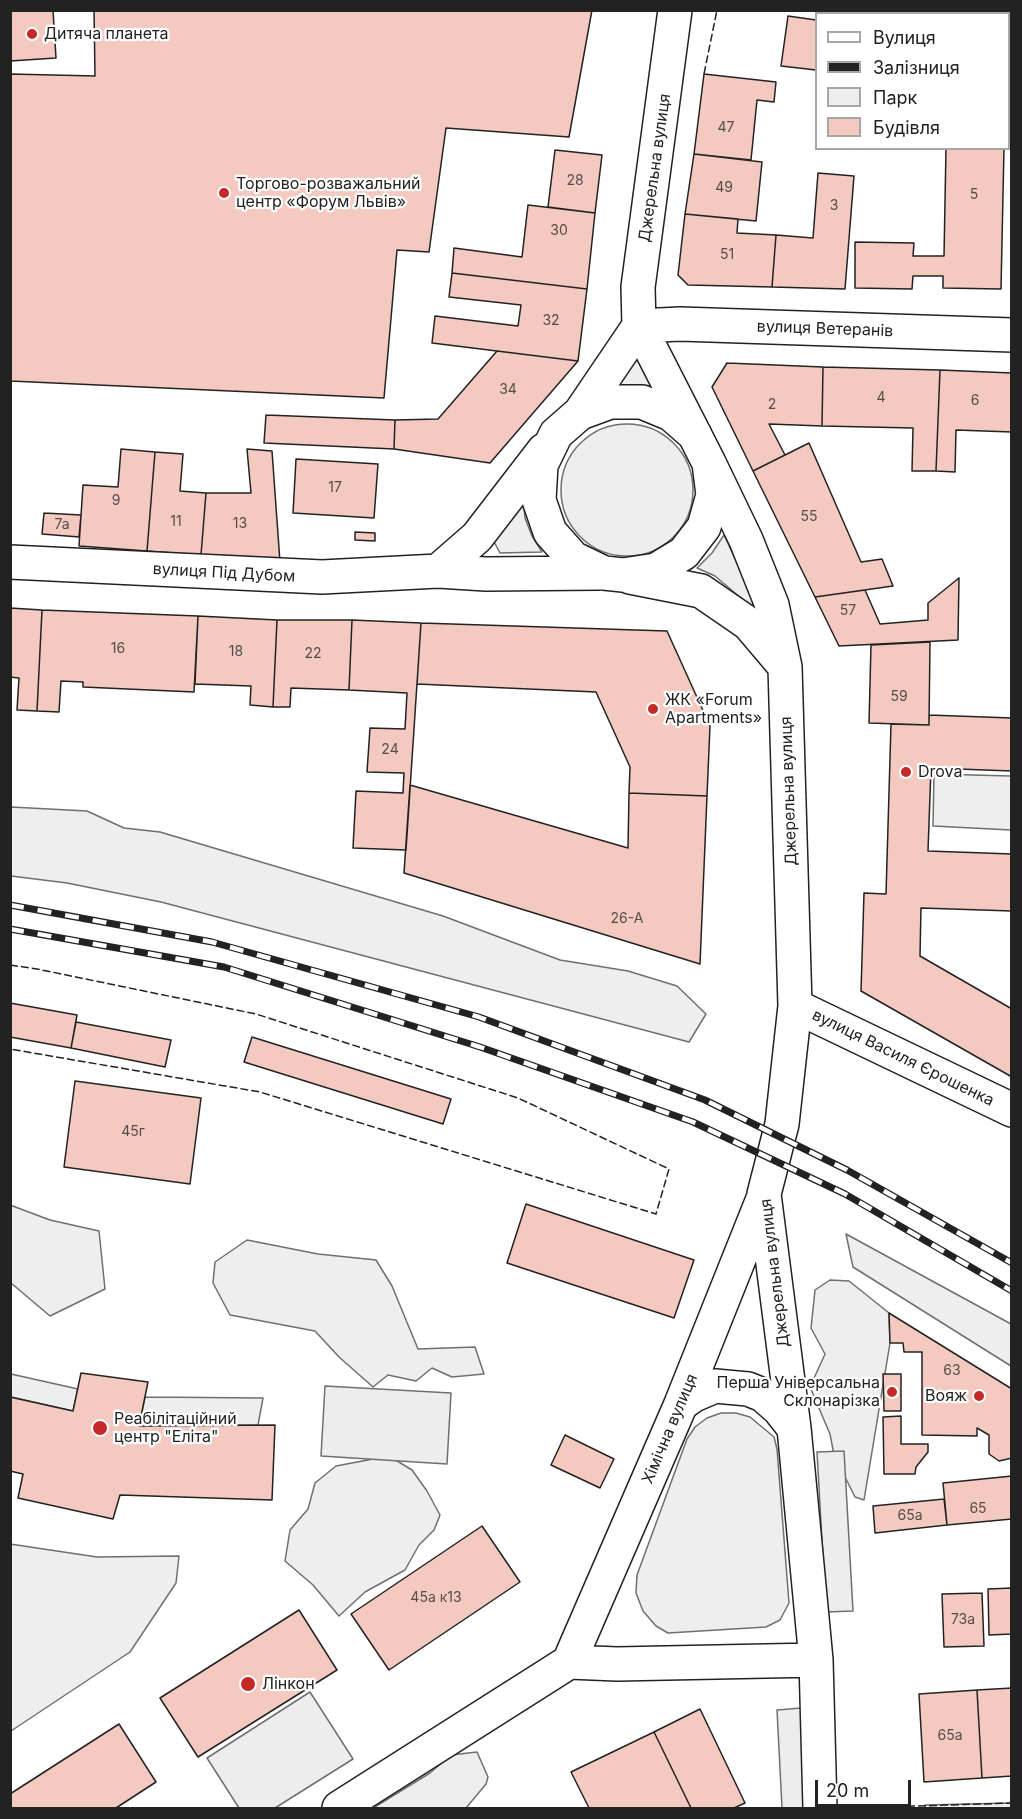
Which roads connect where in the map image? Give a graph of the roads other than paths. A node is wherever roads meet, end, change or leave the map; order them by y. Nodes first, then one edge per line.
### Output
1 (675, 10) edge
2 (639, 326) junction
3 (1011, 335) edge
4 (568, 424) junction
5 (702, 449) junction
6 (10, 562) edge
7 (438, 571) junction
8 (613, 574) junction
9 (785, 667) junction
10 (795, 1006) junction
11 (1011, 1110) edge
12 (765, 1194) junction
13 (681, 1404) junction
14 (794, 1428) junction
15 (816, 1660) junction
16 (569, 1662) junction
17 (339, 1809) edge
18 (820, 1809) edge

1 - 2 street, Джерельна вулиця
2 - 3 street, вулиця Ветеранів
2 - 4 street
2 - 5 street, Джерельна вулиця
4 - 5 street
4 - 7 street
4 - 8 street
5 - 8 street
5 - 9 street, Джерельна вулиця
6 - 7 street, вулиця Під Дубом
7 - 8 street, вулиця Під Дубом
8 - 9 street
9 - 10 street, Джерельна вулиця
10 - 11 street, вулиця Василя Єрошенка
10 - 12 street, Джерельна вулиця
12 - 13 street, Хімічна вулиця
12 - 14 street, Джерельна вулиця
13 - 14 street
13 - 16 street, Хімічна вулиця
14 - 15 street, Джерельна вулиця
15 - 16 street
15 - 18 street, Джерельна вулиця
16 - 17 street

